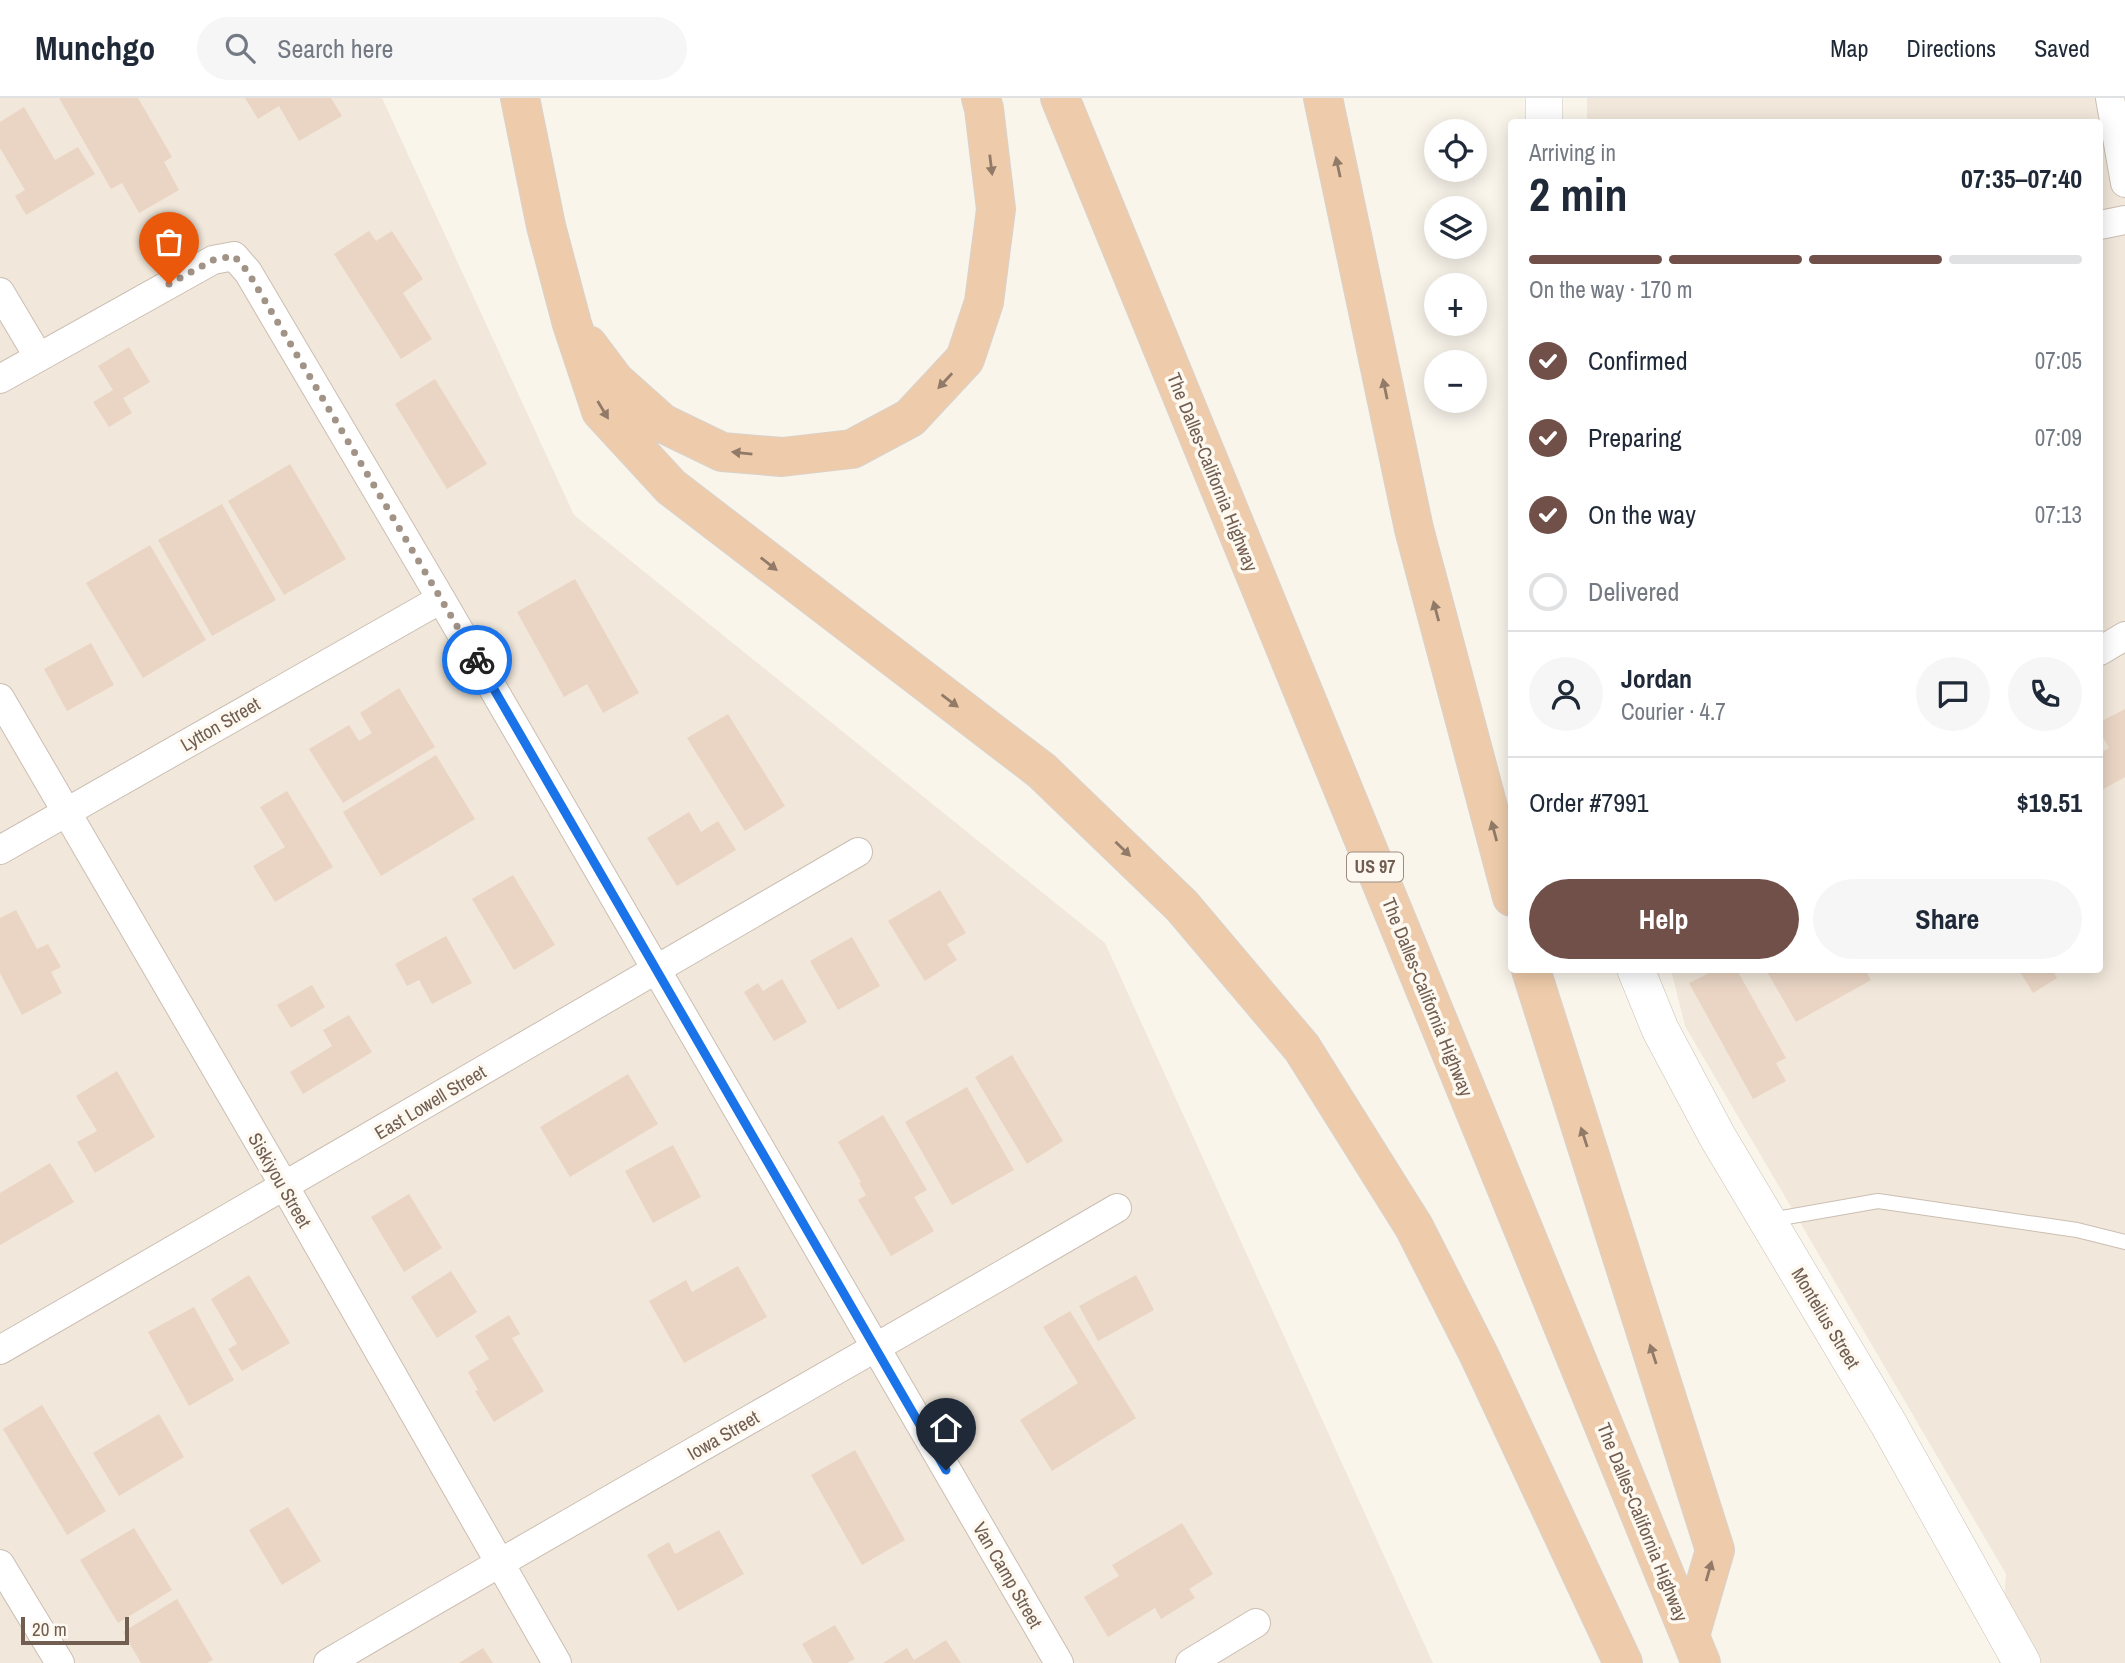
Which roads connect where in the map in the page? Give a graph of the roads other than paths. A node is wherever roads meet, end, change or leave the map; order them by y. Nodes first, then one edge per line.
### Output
1 (520, 98) edge
2 (981, 98) edge
3 (1060, 98) edge
4 (1323, 98) edge
5 (1544, 98) edge
6 (2110, 98) edge
7 (1544, 119) edge
8 (2125, 183) edge
9 (2125, 220) edge
10 (2103, 224) edge
11 (0, 292) edge
12 (572, 324) junction
13 (38, 356) junction
14 (0, 379) edge
15 (441, 599) junction
16 (2125, 636) edge
17 (2103, 649) edge
18 (0, 698) edge
19 (66, 813) junction
20 (0, 850) edge
21 (858, 852) dead end
22 (1508, 882) edge
23 (656, 968) junction
24 (1532, 973) edge
25 (1637, 973) edge
26 (285, 1187) junction
27 (1117, 1208) dead end
28 (1769, 1221) junction
29 (2125, 1242) edge
30 (876, 1349) junction
31 (0, 1350) edge
32 (498, 1563) junction
33 (0, 1564) edge
34 (1256, 1623) dead end
35 (1695, 1650) edge
36 (60, 1663) edge
37 (328, 1663) edge
38 (557, 1663) edge
39 (1059, 1663) edge
40 (1190, 1663) edge
41 (1623, 1663) edge
42 (2022, 1663) edge

1 - 12 highway
2 -> 12 highway
3 - 35 highway, The Dalles-California Highway / US 97
22 -> 4 highway
5 - 7 street
6 - 8 street
9 - 10 street
11 - 13 street
12 -> 41 highway
13 - 14 street
13 - 15 street, Van Camp Street
15 - 19 street, Lytton Street
15 - 23 street, Van Camp Street
16 - 17 street
18 - 19 street, Siskiyou Street
19 - 20 street, Lytton Street
19 - 26 street, Siskiyou Street
21 - 23 street, East Lowell Street
23 - 26 street, East Lowell Street
23 - 30 street, Van Camp Street
35 -> 24 highway
25 - 28 street, Montelius Street
26 - 31 street, East Lowell Street
26 - 32 street, Siskiyou Street
27 - 30 street, Iowa Street
28 - 29 lane
28 - 42 street, Montelius Street
30 - 32 street, Iowa Street
30 - 39 street, Van Camp Street
32 - 37 street, Iowa Street
32 - 38 street, Siskiyou Street
33 - 36 street
34 - 40 street

